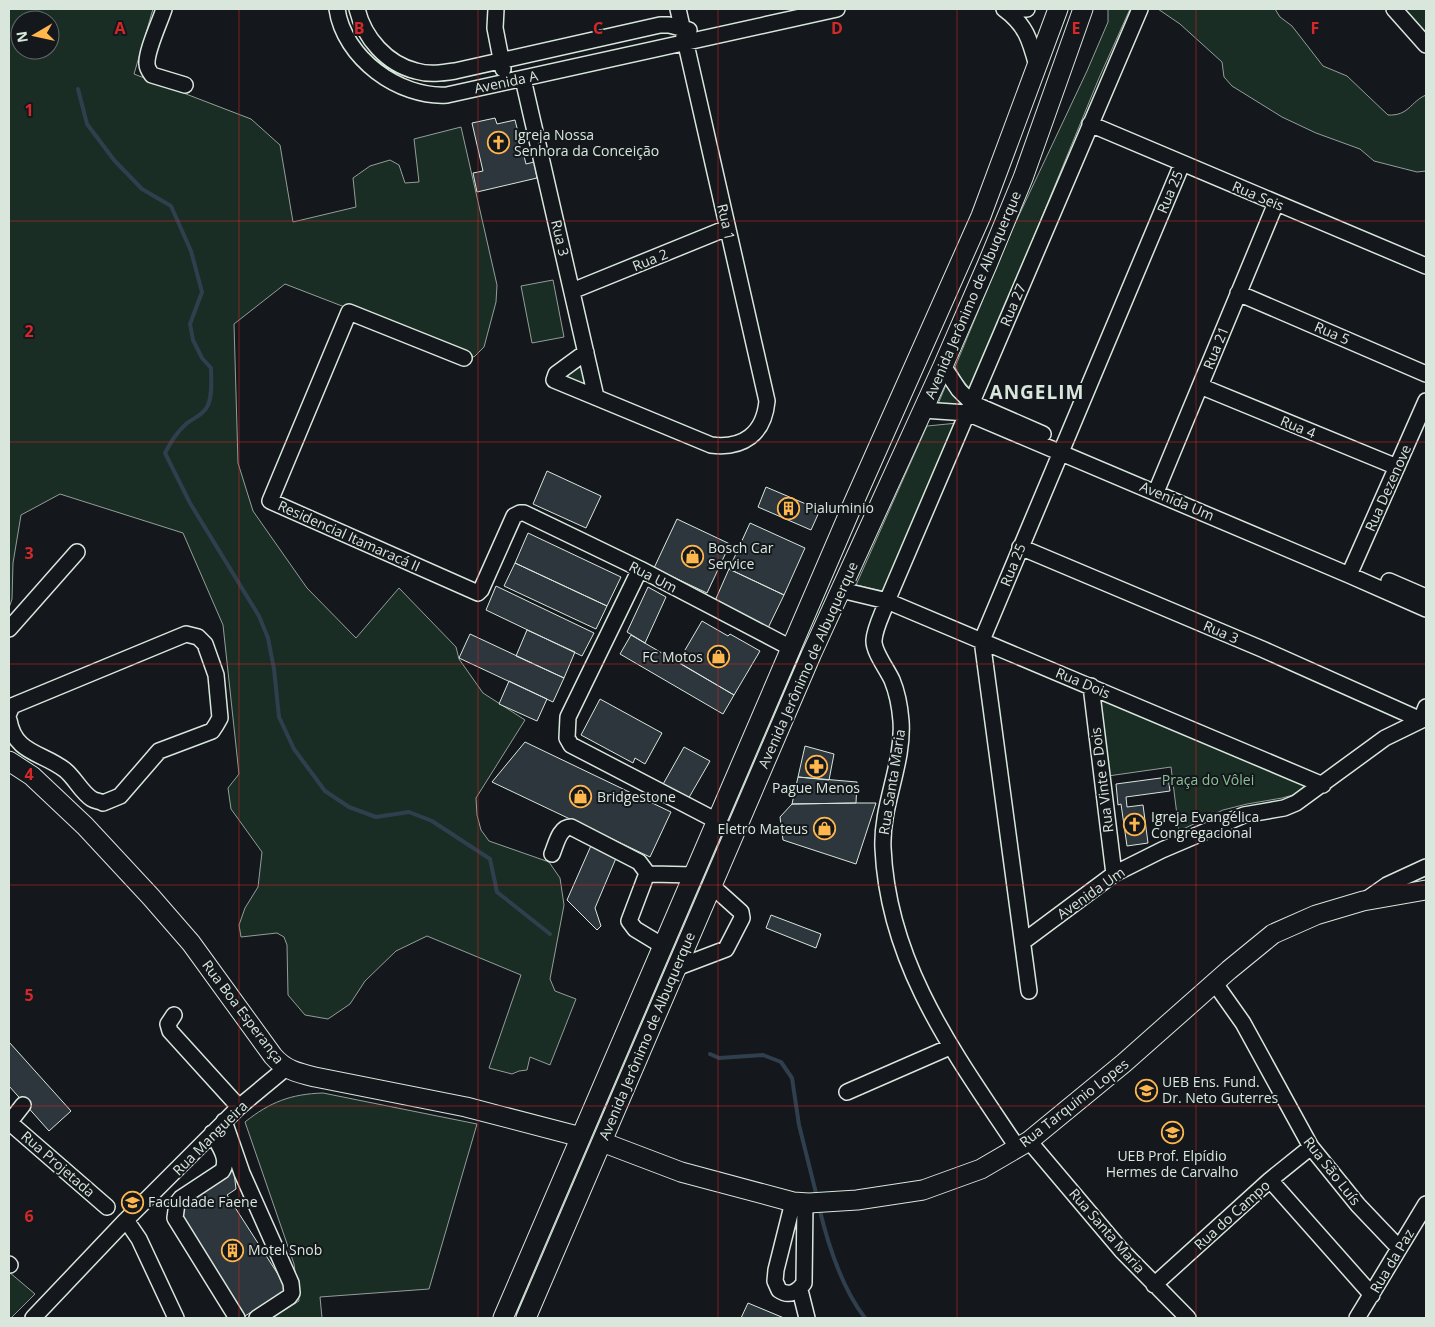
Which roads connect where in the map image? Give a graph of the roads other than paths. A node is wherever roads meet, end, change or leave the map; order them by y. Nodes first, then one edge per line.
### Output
1 (164, 9) edge
2 (358, 9) edge
3 (496, 9) edge
4 (678, 9) edge
5 (837, 9) edge
6 (1004, 9) edge
7 (1008, 9) edge
8 (1027, 9) edge
9 (1058, 9) edge
10 (1083, 9) edge
11 (1140, 9) edge
12 (1394, 9) edge
13 (337, 11) edge
14 (681, 27) junction
15 (710, 37) junction
16 (685, 43) junction
17 (1426, 45) edge
18 (501, 61) junction
19 (1037, 66) junction
20 (523, 79) junction
21 (505, 83) junction
22 (185, 85) dead end
23 (1090, 124) junction
24 (1182, 164) junction
25 (1276, 203) junction
26 (980, 216) junction
27 (727, 228) junction
28 (1426, 266) edge
29 (572, 291) junction
30 (1238, 293) junction
31 (586, 352) junction
32 (464, 358) dead end
33 (943, 366) junction
34 (1426, 374) edge
35 (1200, 386) junction
36 (596, 397) junction
37 (1426, 401) edge
38 (969, 408) junction
39 (923, 410) junction
40 (1062, 447) junction
41 (1397, 468) junction
42 (1158, 488) junction
43 (514, 516) joint
44 (1020, 547) junction
45 (77, 552) dead end
46 (640, 569) junction
47 (1351, 570) junction
48 (841, 590) junction
49 (1426, 597) edge
50 (888, 601) junction
51 (1426, 609) edge
52 (9, 629) edge
53 (982, 640) junction
54 (791, 648) junction
55 (1091, 686) junction
56 (9, 713) edge
57 (1425, 715) edge
58 (9, 720) edge
59 (9, 761) edge
60 (43, 769) junction
61 (1323, 785) junction
62 (717, 821) junction
63 (552, 854) dead end
64 (1426, 867) edge
65 (648, 874) junction
66 (1114, 874) junction
67 (694, 875) junction
68 (712, 886) junction
69 (1426, 890) edge
70 (1363, 901) junction
71 (1024, 940) junction
72 (663, 946) junction
73 (676, 968) junction
74 (1214, 982) junction
75 (1030, 991) dead end
76 (174, 1015) dead end
77 (950, 1047) junction
78 (286, 1068) junction
79 (847, 1092) dead end
80 (23, 1105) dead end
81 (239, 1107) junction
82 (9, 1122) edge
83 (224, 1122) junction
84 (212, 1134) junction
85 (581, 1137) junction
86 (602, 1142) junction
87 (1023, 1144) junction
88 (1311, 1147) junction
89 (1270, 1180) junction
90 (809, 1202) junction
91 (1426, 1204) edge
92 (107, 1207) dead end
93 (126, 1220) junction
94 (1399, 1248) junction
95 (1154, 1285) junction
96 (800, 1290) junction
97 (1372, 1294) junction
98 (32, 1318) edge
99 (176, 1318) edge
100 (238, 1318) edge
101 (257, 1318) edge
102 (503, 1318) edge
103 (526, 1318) edge
104 (807, 1318) edge
105 (1188, 1318) edge
106 (1357, 1318) edge

1 - 22 street
2 - 18 street, Avenida A
3 - 18 street
4 - 14 street, Rua 1
5 - 15 street, Avenida A
6 - 19 street
7 - 8 street
9 - 19 main road, Avenida Jerônimo de Albuquerque
10 - 33 main road, Avenida Jerônimo de Albuquerque
11 - 23 street, Rua 27
12 - 17 street
13 - 21 street, Avenida A
14 - 15 street, Avenida A
14 - 16 street, Rua 1
14 - 18 street, Avenida A
15 - 16 street, Avenida A
16 - 20 street, Avenida A
16 - 27 street, Rua 1
18 - 21 street
19 - 26 main road, Avenida Jerônimo de Albuquerque
20 - 21 street, Avenida A
20 - 29 street, Rua 3
23 - 24 street, Rua Seis
23 - 38 street, Rua 27
24 - 25 street, Rua Seis
24 - 40 street, Rua 25
25 - 28 street, Rua Seis
25 - 30 street, Rua 21
26 - 39 main road
26 - 54 main road, Avenida Jerônimo de Albuquerque
27 - 29 street, Rua 2
27 - 36 street, Rua 1
29 - 31 street, Rua 3
30 - 34 street, Rua 5
30 - 35 street, Rua 21
31 - 36 street, Rua 3
31 - 36 street
32 - 43 street, Residencial Itamaracá II
33 - 38 street, Avenida Um
33 - 39 main road, Avenida Jerônimo de Albuquerque
35 - 41 street, Rua 4
35 - 42 street, Rua 21
37 - 41 street, Rua Dezenove
38 - 39 street, Avenida Um
38 - 40 street, Avenida Um
38 - 50 street, Rua 27
39 - 48 main road, Avenida Jerônimo de Albuquerque
40 - 42 street, Avenida Um
40 - 44 street, Rua 25
41 - 47 street, Rua Dezenove
42 - 47 street, Avenida Um
43 - 46 street, Rua Um
44 - 53 street, Rua 25
44 - 57 street, Rua 3
45 - 52 street
46 - 54 street, Rua Um
46 - 62 street
47 - 49 street, Avenida Um
47 - 51 street, Avenida Um
48 - 50 street, Rua Dois
48 - 68 main road, Avenida Jerônimo de Albuquerque
50 - 53 street, Rua Dois
50 - 77 street, Rua Santa Maria
53 - 55 street, Rua Dois
53 - 71 street
54 - 62 main road, Avenida Jerônimo de Albuquerque
55 - 61 street, Rua Dois
55 - 66 street, Rua Vinte e Dois
56 - 60 street
57 - 61 street, Avenida Um
58 - 60 street
59 - 60 main road, Rua Boa Esperança
60 - 78 main road, Rua Boa Esperança
61 - 66 street, Avenida Um
62 - 67 main road, Avenida Jerônimo de Albuquerque
63 - 65 street
64 - 70 street, Rua Tarquinio Lopes
65 - 67 street
65 - 72 street
66 - 71 street, Avenida Um
67 - 72 main road, Avenida Jerônimo de Albuquerque
68 - 73 main road, Avenida Jerônimo de Albuquerque
68 - 73 street
69 - 70 main road, Rua Tarquinio Lopes
70 - 74 main road, Rua Tarquinio Lopes
71 - 75 street
72 - 85 main road, Avenida Jerônimo de Albuquerque
73 - 86 main road, Avenida Jerônimo de Albuquerque
74 - 87 main road, Rua Tarquinio Lopes
74 - 88 street, Rua São Luís
76 - 81 street
77 - 79 street
77 - 87 street, Rua Santa Maria
78 - 81 street, Rua Mangueira
78 - 85 main road, Rua Boa Esperança
80 - 82 street
81 - 83 street, Rua Mangueira
82 - 92 street, Rua Projetada
83 - 84 street, Rua Mangueira
83 - 101 street
84 - 93 street, Rua Mangueira
84 - 100 street
85 - 102 main road, Avenida Jerônimo de Albuquerque
86 - 90 main road, Rua Tarquinio Lopes
86 - 103 main road, Avenida Jerônimo de Albuquerque
87 - 90 main road, Rua Tarquinio Lopes
87 - 95 street, Rua Santa Maria
88 - 89 street, Rua do Campo
88 - 94 street, Rua São Luís
89 - 95 street, Rua do Campo
89 - 97 street
90 - 96 street
90 - 96 street
91 - 94 street, Rua da Paz
93 - 98 street, Rua Mangueira
93 - 99 street
94 - 97 street, Rua da Paz
95 - 105 street, Rua Santa Maria
96 - 104 street
97 - 106 street, Rua da Paz

